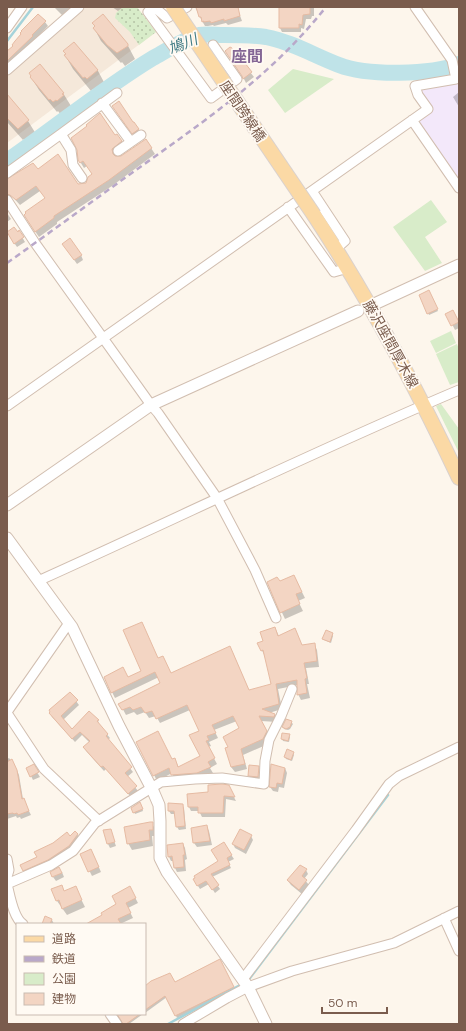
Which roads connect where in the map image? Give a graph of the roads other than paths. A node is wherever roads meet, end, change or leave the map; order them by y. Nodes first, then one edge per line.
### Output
1 (22, 7) edge
2 (79, 7) edge
3 (154, 7) edge
4 (173, 7) edge
5 (186, 7) edge
6 (415, 7) edge
7 (7, 28) edge
8 (213, 45) dead end
9 (7, 70) edge
10 (117, 92) dead end
11 (102, 103) junction
12 (412, 120) junction
13 (61, 134) junction
14 (141, 135) dead end
15 (131, 142) junction
16 (118, 151) dead end
17 (7, 173) edge
18 (82, 178) dead end
19 (459, 188) edge
20 (312, 191) junction
21 (7, 200) edge
22 (288, 207) junction
23 (314, 215) joint
24 (336, 249) junction
25 (459, 265) edge
26 (348, 268) junction
27 (364, 308) junction
28 (103, 339) junction
29 (459, 390) edge
30 (151, 405) junction
31 (424, 405) junction
32 (7, 406) edge
33 (459, 478) edge
34 (216, 498) junction
35 (7, 505) edge
36 (7, 538) edge
37 (38, 581) junction
38 (276, 618) dead end
39 (69, 623) junction
40 (292, 689) dead end
41 (7, 712) edge
42 (459, 747) edge
43 (151, 788) junction
44 (99, 821) junction
45 (7, 859) edge
46 (8, 870) edge
47 (7, 884) edge
48 (459, 911) edge
49 (444, 918) junction
50 (22, 923) edge
51 (459, 951) edge
52 (245, 983) junction
53 (111, 1015) edge
54 (116, 1024) edge
55 (184, 1024) edge
56 (266, 1024) edge

1 - 7 street
2 - 9 street
3 - 5 street
3 - 8 street
4 - 23 main road, 座間跨線橋, bridge
6 - 12 street
10 - 11 street
11 - 13 street
11 - 15 street
12 - 19 street
12 - 20 street
13 - 17 street
13 - 18 street
14 - 15 street
15 - 16 street
20 - 22 street
20 - 24 street
21 - 28 street
22 - 26 street
22 - 28 street
23 - 24 main road, 藤沢座間厚木線
24 - 26 main road, 藤沢座間厚木線
25 - 27 street
26 - 27 main road, 藤沢座間厚木線
27 - 30 street
27 - 31 main road, 藤沢座間厚木線
28 - 30 street
28 - 32 street
29 - 31 street
30 - 34 street
30 - 35 street
31 - 33 main road, 藤沢座間厚木線
31 - 34 street
34 - 37 street
34 - 38 street
36 - 37 street
37 - 39 street
39 - 41 street
39 - 43 street
40 - 43 street
41 - 44 street
42 - 52 street
43 - 44 street
43 - 52 street
44 - 47 street
45 - 46 street
46 - 47 street
47 - 50 street
48 - 49 street
49 - 51 street
49 - 52 street
52 - 55 street
52 - 56 street
53 - 54 street

